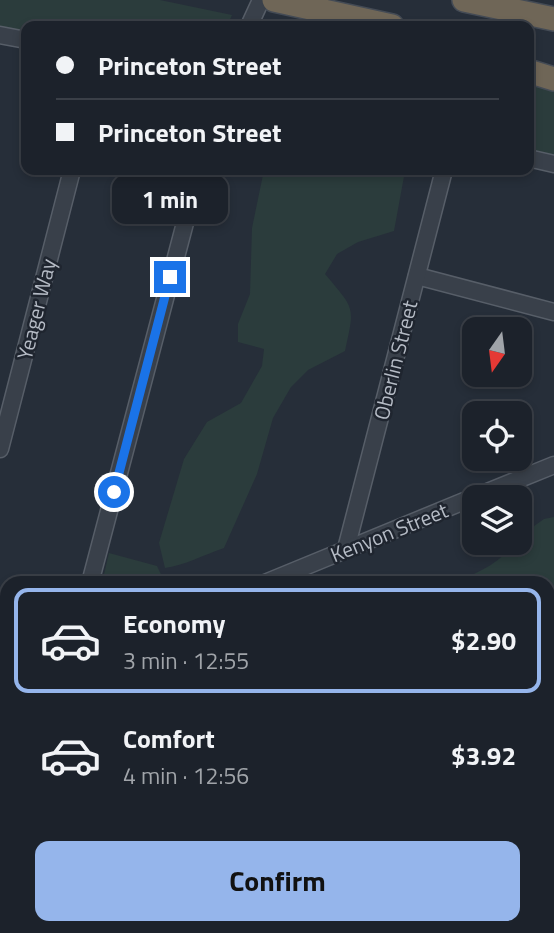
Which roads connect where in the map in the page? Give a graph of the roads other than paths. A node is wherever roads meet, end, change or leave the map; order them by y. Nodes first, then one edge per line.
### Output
1 (464, 0) edge
2 (533, 0) edge
3 (273, 1) edge
4 (554, 3) edge
5 (554, 19) edge
6 (253, 21) edge
7 (350, 21) edge
8 (368, 21) edge
9 (0, 35) edge
10 (21, 39) edge
11 (534, 58) edge
12 (554, 62) edge
13 (534, 73) edge
14 (554, 79) edge
15 (534, 159) edge
16 (554, 164) edge
17 (71, 175) edge
18 (198, 175) edge
19 (443, 175) edge
20 (417, 276) junction
21 (554, 312) edge
22 (0, 449) edge
23 (554, 465) edge
24 (505, 485) edge
25 (462, 502) edge
26 (346, 550) junction
27 (92, 576) edge
28 (282, 576) edge

1 - 5 highway
2 - 4 highway
3 - 6 street
3 - 7 highway
3 - 8 highway
9 - 10 street
11 - 12 highway
13 - 14 highway
15 - 16 street
17 - 22 street, Yeager Way
18 - 27 street
19 - 20 street, Oberlin Street
20 - 21 street
20 - 26 street, Oberlin Street
23 - 24 street, Kenyon Street
25 - 26 street, Kenyon Street
26 - 28 street, Kenyon Street

